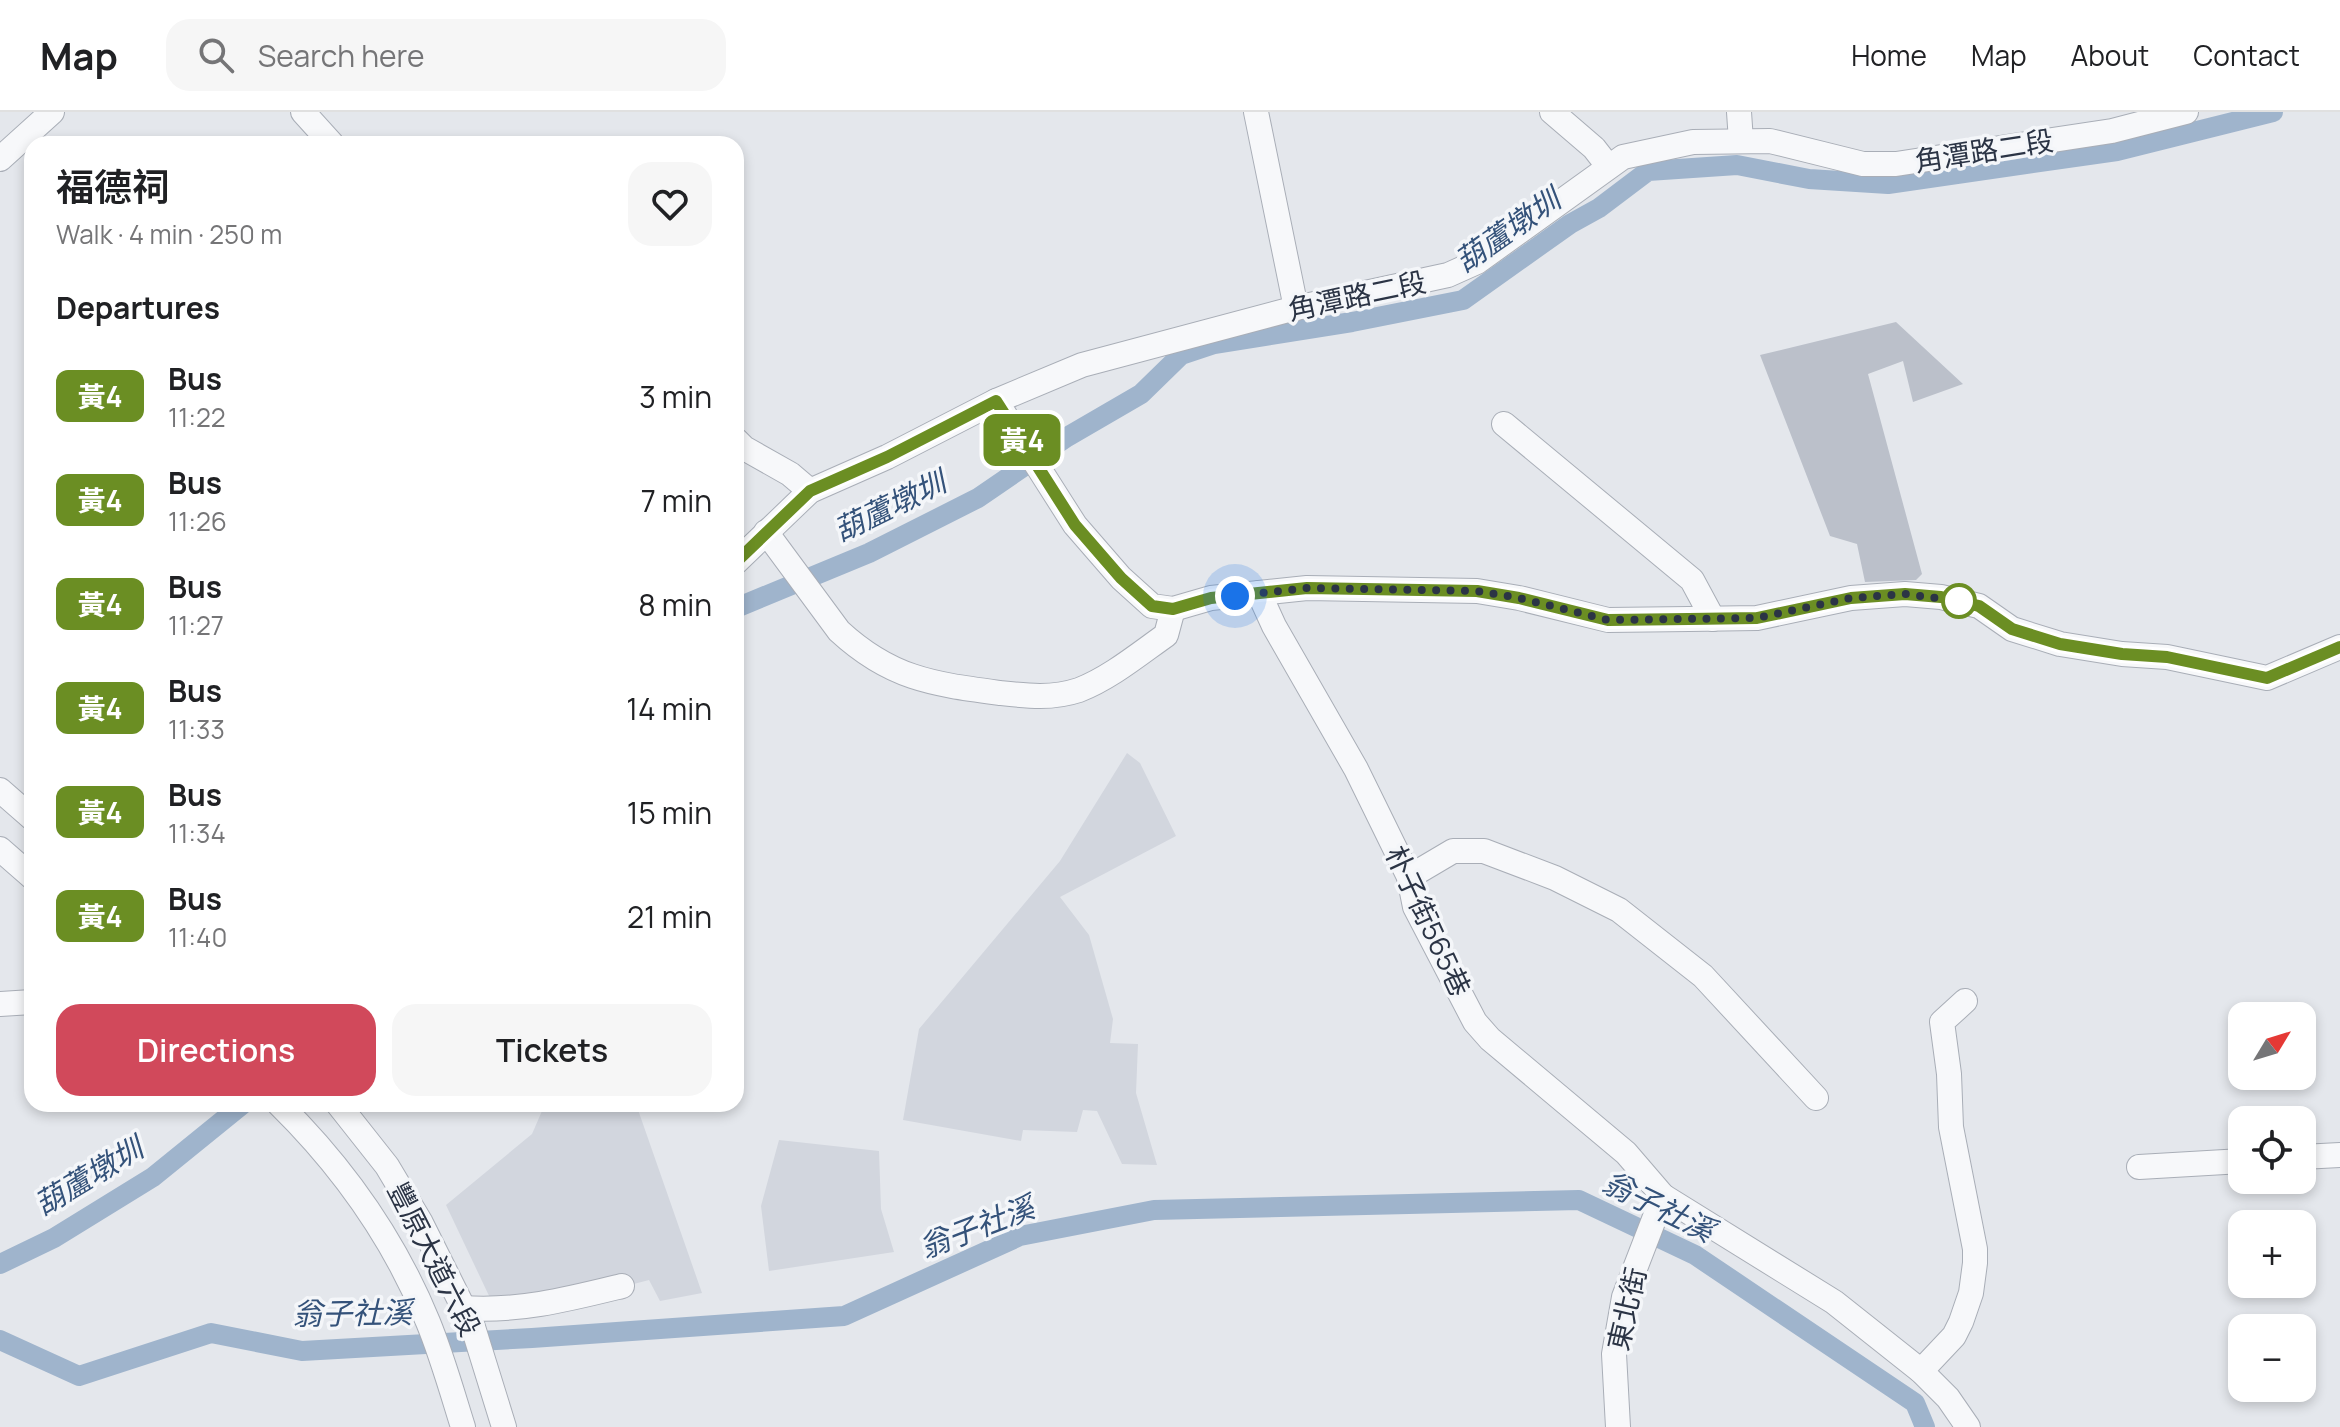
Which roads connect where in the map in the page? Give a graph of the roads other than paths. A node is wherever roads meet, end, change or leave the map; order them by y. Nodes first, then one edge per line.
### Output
1 (52, 112) edge
2 (303, 112) edge
3 (1256, 112) edge
4 (1552, 112) edge
5 (1739, 112) edge
6 (2186, 112) edge
7 (25, 136) edge
8 (325, 136) edge
9 (24, 137) edge
10 (1741, 141) junction
11 (0, 159) edge
12 (1608, 166) junction
13 (1296, 308) junction
14 (996, 401) junction
15 (1504, 424) dead end
16 (744, 448) edge
17 (810, 491) junction
18 (766, 532) junction
19 (744, 554) edge
20 (1259, 593) junction
21 (1173, 609) junction
22 (1713, 619) junction
23 (2340, 647) edge
24 (0, 790) edge
25 (24, 811) edge
26 (0, 849) edge
27 (24, 870) edge
28 (1409, 877) junction
29 (1965, 1001) dead end
30 (24, 1002) edge
31 (0, 1004) edge
32 (1816, 1098) dead end
33 (287, 1112) edge
34 (344, 1112) edge
35 (2340, 1155) edge
36 (2316, 1156) edge
37 (2228, 1162) edge
38 (2139, 1167) dead end
39 (1660, 1200) junction
40 (622, 1286) dead end
41 (468, 1317) junction
42 (1921, 1371) junction
43 (463, 1427) edge
44 (504, 1427) edge
45 (1618, 1427) edge
46 (1968, 1427) edge

1 - 7 street
2 - 8 street
3 - 13 street
4 - 12 street
5 - 10 street
6 - 10 street, 角潭路二段
9 - 11 street
10 - 12 street, 角潭路二段
12 - 13 street, 角潭路二段
13 - 14 street, 角潭路二段
14 - 17 street, 角潭路二段
14 - 21 street
15 - 22 street
16 - 17 street
17 - 18 street, 角潭路二段
18 - 19 street, 角潭路二段
18 - 21 street
20 - 21 street
20 - 22 street
20 - 28 street, 朴子街565巷
22 - 23 street
24 - 25 street
26 - 27 street
28 - 32 street
28 - 39 street, 朴子街565巷
29 - 42 street
30 - 31 street
33 - 43 street, 豐原大道六段
34 - 41 street, 豐原大道六段
35 - 36 street
37 - 38 street
39 - 42 street, 朴子街565巷
39 - 45 street, 東北街
40 - 41 street
41 - 44 street, 豐原大道六段
42 - 46 street, 朴子街565巷

